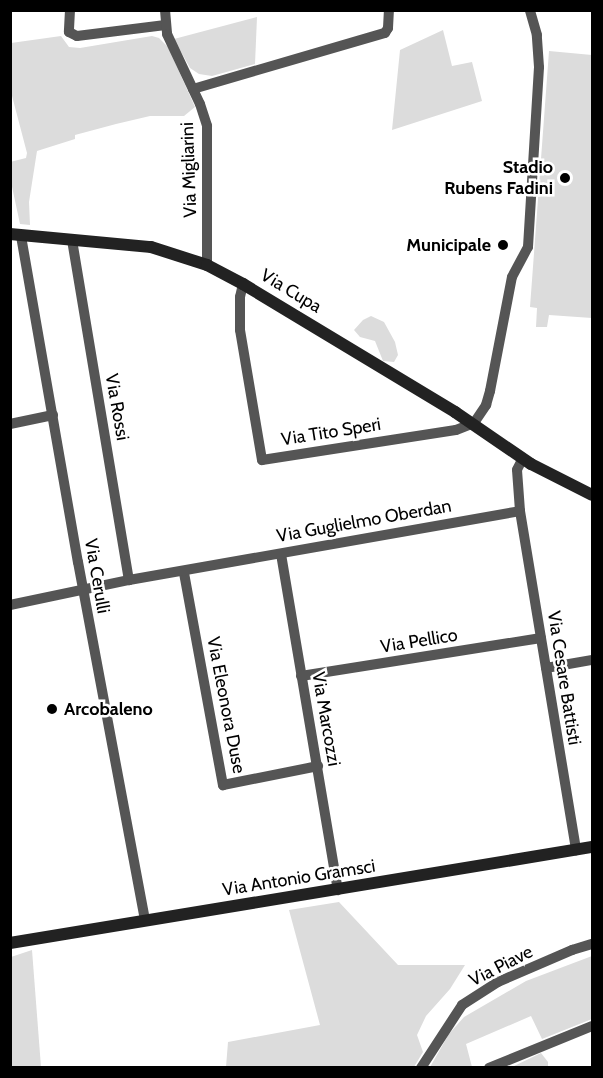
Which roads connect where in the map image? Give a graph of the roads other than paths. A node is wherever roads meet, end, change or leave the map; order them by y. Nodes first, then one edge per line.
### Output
1 (70, 10) edge
2 (165, 10) edge
3 (389, 10) edge
4 (530, 10) edge
5 (165, 25) junction
6 (193, 89) junction
7 (16, 235) edge
8 (72, 240) junction
9 (207, 265) junction
10 (243, 284) junction
11 (53, 415) junction
12 (474, 423) junction
13 (10, 424) edge
14 (523, 458) junction
15 (592, 495) edge
16 (520, 511) junction
17 (281, 554) junction
18 (184, 573) junction
19 (129, 580) junction
20 (83, 590) junction
21 (10, 605) edge
22 (541, 638) junction
23 (592, 660) edge
24 (546, 668) junction
25 (301, 676) junction
26 (318, 766) junction
27 (592, 847) edge
28 (576, 850) junction
29 (338, 890) junction
30 (145, 921) junction
31 (10, 943) edge
32 (592, 944) edge
33 (592, 1026) edge
34 (422, 1068) edge
35 (489, 1068) edge

1 - 5 street
2 - 5 street, Via Migliarini
3 - 6 street
4 - 12 street
5 - 6 street, Via Migliarini
6 - 9 street, Via Migliarini
7 - 8 street, Via Cupa
7 - 11 street, Via Cerulli
8 - 9 street, Via Cupa
8 - 19 street, Via Rossi
9 - 10 street, Via Cupa
10 - 12 street, Via Cupa
10 - 12 street, Via Tito Speri
11 - 13 street
11 - 20 street, Via Cerulli
12 - 14 street, Via Cupa
14 - 15 street
14 - 16 street
16 - 17 street, Via Guglielmo Oberdan
16 - 22 street, Via Cesare Battisti
17 - 18 street, Via Guglielmo Oberdan
17 - 25 street, Via Marcozzi
18 - 19 street, Via Guglielmo Oberdan
18 - 26 street, Via Eleonora Duse
19 - 20 street, Via Guglielmo Oberdan
20 - 21 street, Via Guglielmo Oberdan
20 - 30 street, Via Cerulli
22 - 24 street, Via Cesare Battisti
22 - 25 street, Via Pellico
23 - 24 street
24 - 28 street, Via Cesare Battisti
25 - 26 street, Via Marcozzi
26 - 29 street, Via Marcozzi
27 - 28 street, Via Antonio Gramsci
28 - 29 street, Via Antonio Gramsci
29 - 30 street, Via Antonio Gramsci
30 - 31 street, Via Antonio Gramsci
32 - 34 street, Via Piave
33 - 35 street

